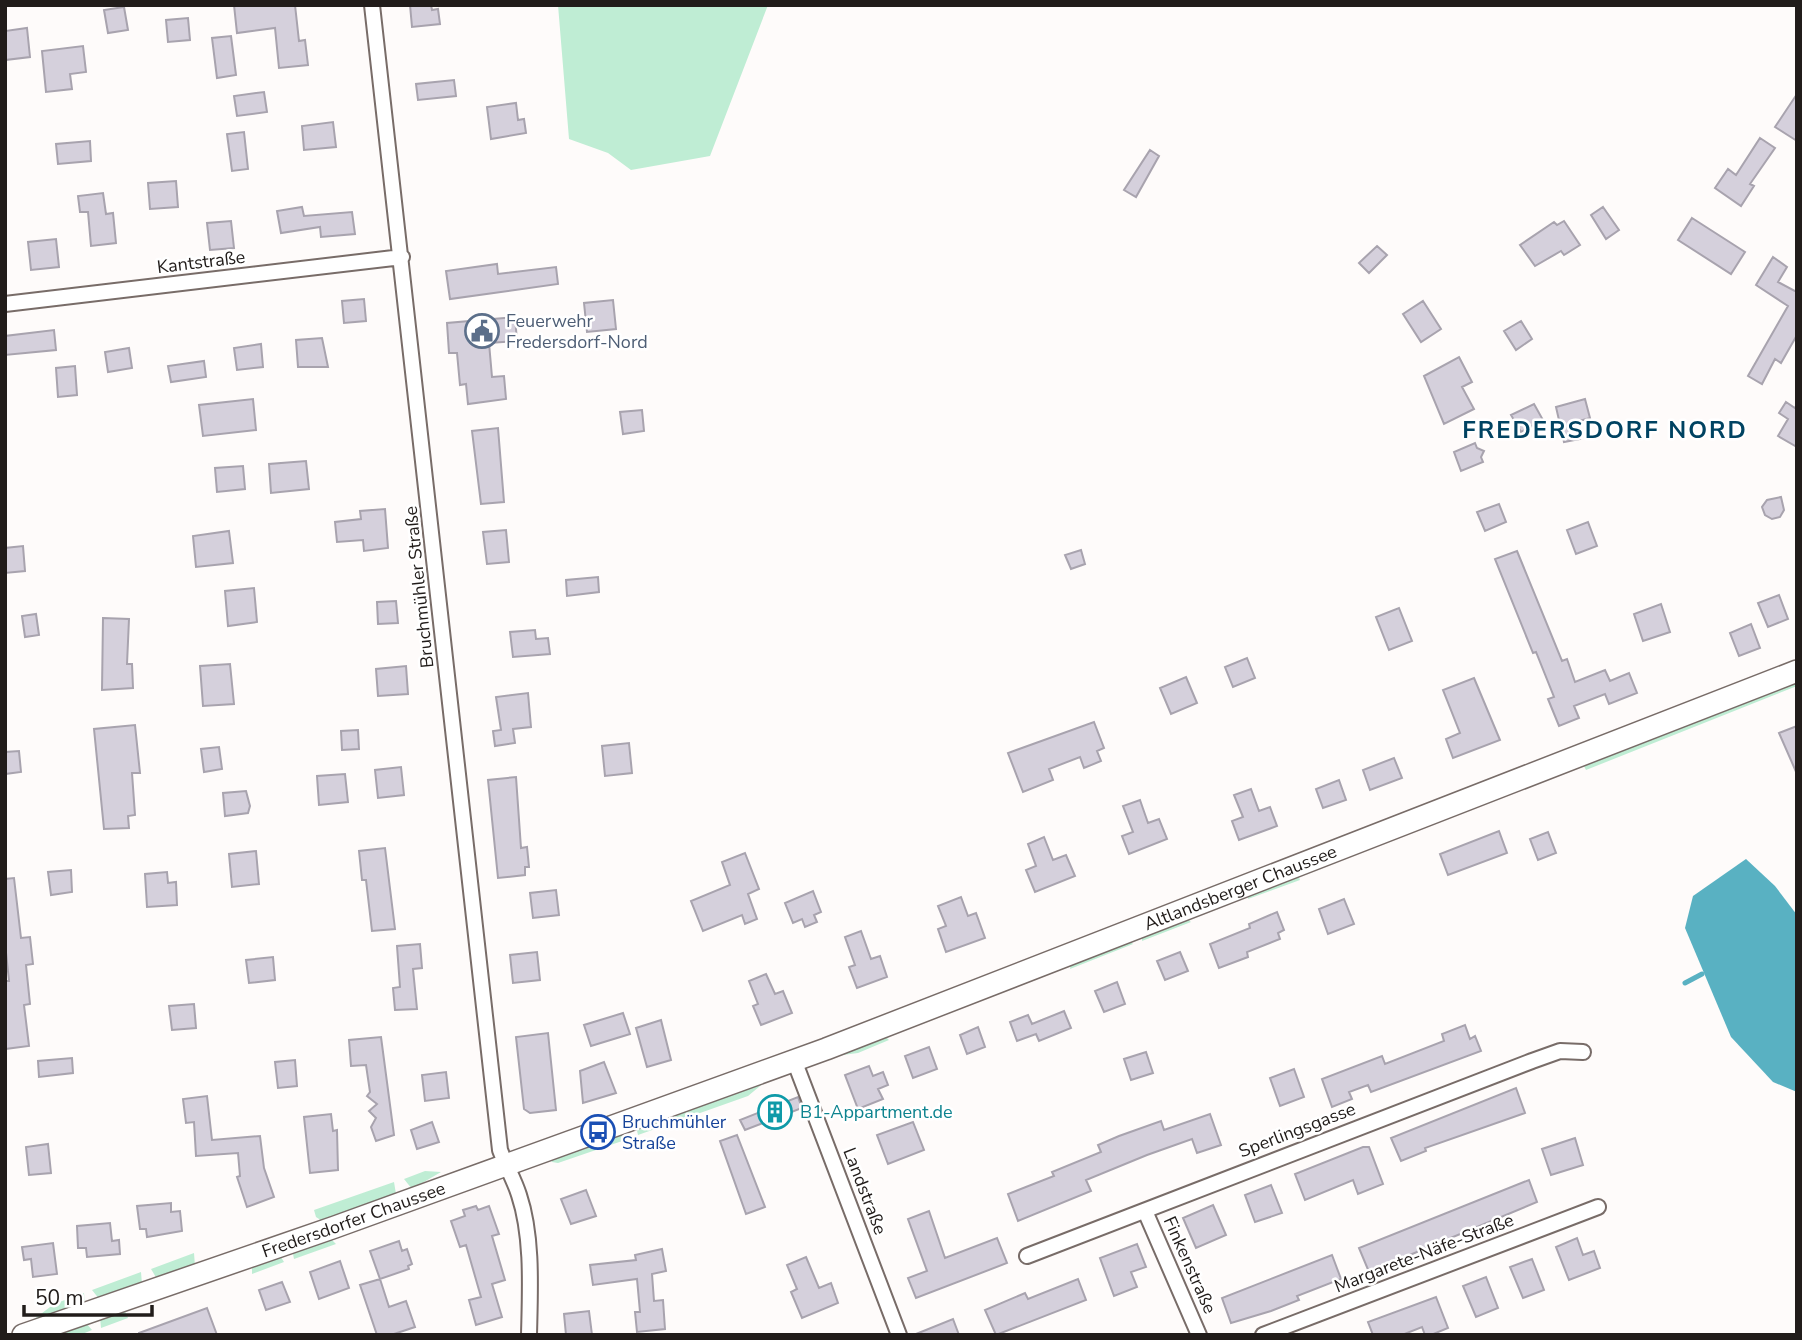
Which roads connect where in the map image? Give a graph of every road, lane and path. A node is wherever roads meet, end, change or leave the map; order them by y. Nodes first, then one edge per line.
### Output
1 (372, 5) edge
2 (402, 257) junction
3 (5, 304) edge
4 (1797, 671) edge
5 (1583, 1052) dead end
6 (794, 1060) junction
7 (682, 1102) joint
8 (505, 1165) junction
9 (1598, 1207) dead end
10 (1145, 1211) junction
11 (1027, 1256) dead end
12 (23, 1335) edge
13 (529, 1335) edge
14 (899, 1335) edge
15 (1199, 1335) edge
16 (1264, 1335) edge

1 - 2 street, Bruchmühler Straße
2 - 3 street, Kantstraße
2 - 8 street, Bruchmühler Straße
4 - 6 main road, Altlandsberger Chaussee
5 - 10 street, Sperlingsgasse
6 - 7 main road, Altlandsberger Chaussee
6 - 14 street, Landstraße
7 - 8 main road, Fredersdorfer Chaussee
8 - 12 main road, Fredersdorfer Chaussee
8 - 13 street, Bruchmühler Straße
9 - 16 street, Margarete-Näfe-Straße
10 - 11 street, Sperlingsgasse
10 - 15 street, Finkenstraße

